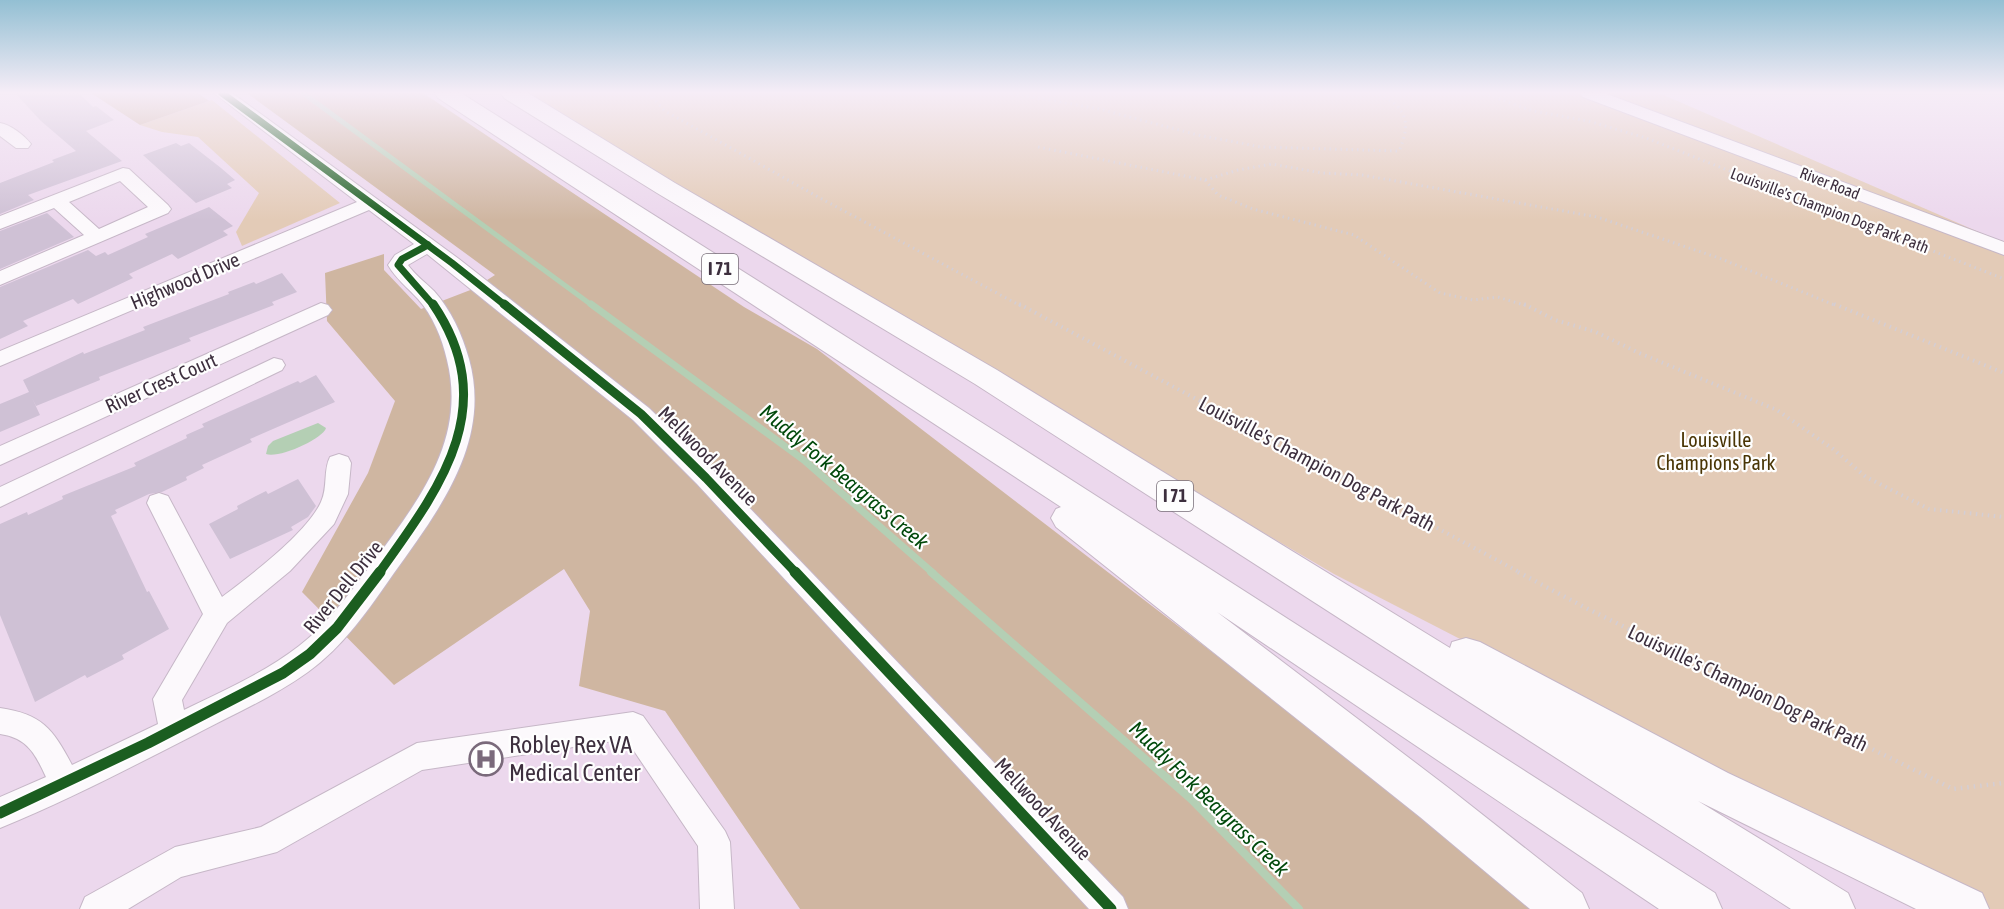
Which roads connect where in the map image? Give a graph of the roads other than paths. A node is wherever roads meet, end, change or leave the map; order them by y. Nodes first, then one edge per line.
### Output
1 (10, 135) edge
2 (279, 135) edge
3 (512, 135) edge
4 (581, 135) edge
5 (1702, 135) edge
6 (22, 144) dead end
7 (56, 200) junction
8 (370, 203) junction
9 (0, 223) edge
10 (97, 237) junction
11 (428, 245) junction
12 (2004, 249) edge
13 (0, 279) edge
14 (321, 310) dead end
15 (0, 360) edge
16 (274, 365) dead end
17 (986, 377) junction
18 (994, 446) junction
19 (0, 456) edge
20 (339, 463) dead end
21 (0, 498) edge
22 (159, 503) dead end
23 (218, 615) junction
24 (0, 721) edge
25 (174, 731) junction
26 (65, 783) junction
27 (0, 813) edge
28 (97, 909) edge
29 (717, 909) edge
30 (1110, 909) edge
31 (1566, 909) edge
32 (1699, 909) edge
33 (1832, 909) edge
34 (1966, 909) edge

1 - 6 street
2 - 8 street, Mellwood Avenue
3 - 18 highway, I 71
4 - 17 highway, I 71
5 - 12 street, River Road
7 - 9 street
7 - 10 street
7 - 10 street
8 - 11 street, Mellwood Avenue
8 - 15 street, Highwood Drive
10 - 13 street
11 - 25 street, River Dell Drive
11 - 30 street, Mellwood Avenue
14 - 19 street, River Crest Court
16 - 21 street
17 - 33 highway, I 71
17 - 34 highway
18 - 31 highway
18 - 32 highway, I 71
20 - 23 street
22 - 23 street
23 - 25 street
24 - 26 street
25 - 26 street, River Dell Drive
26 - 27 street, River Dell Drive
28 - 29 street

